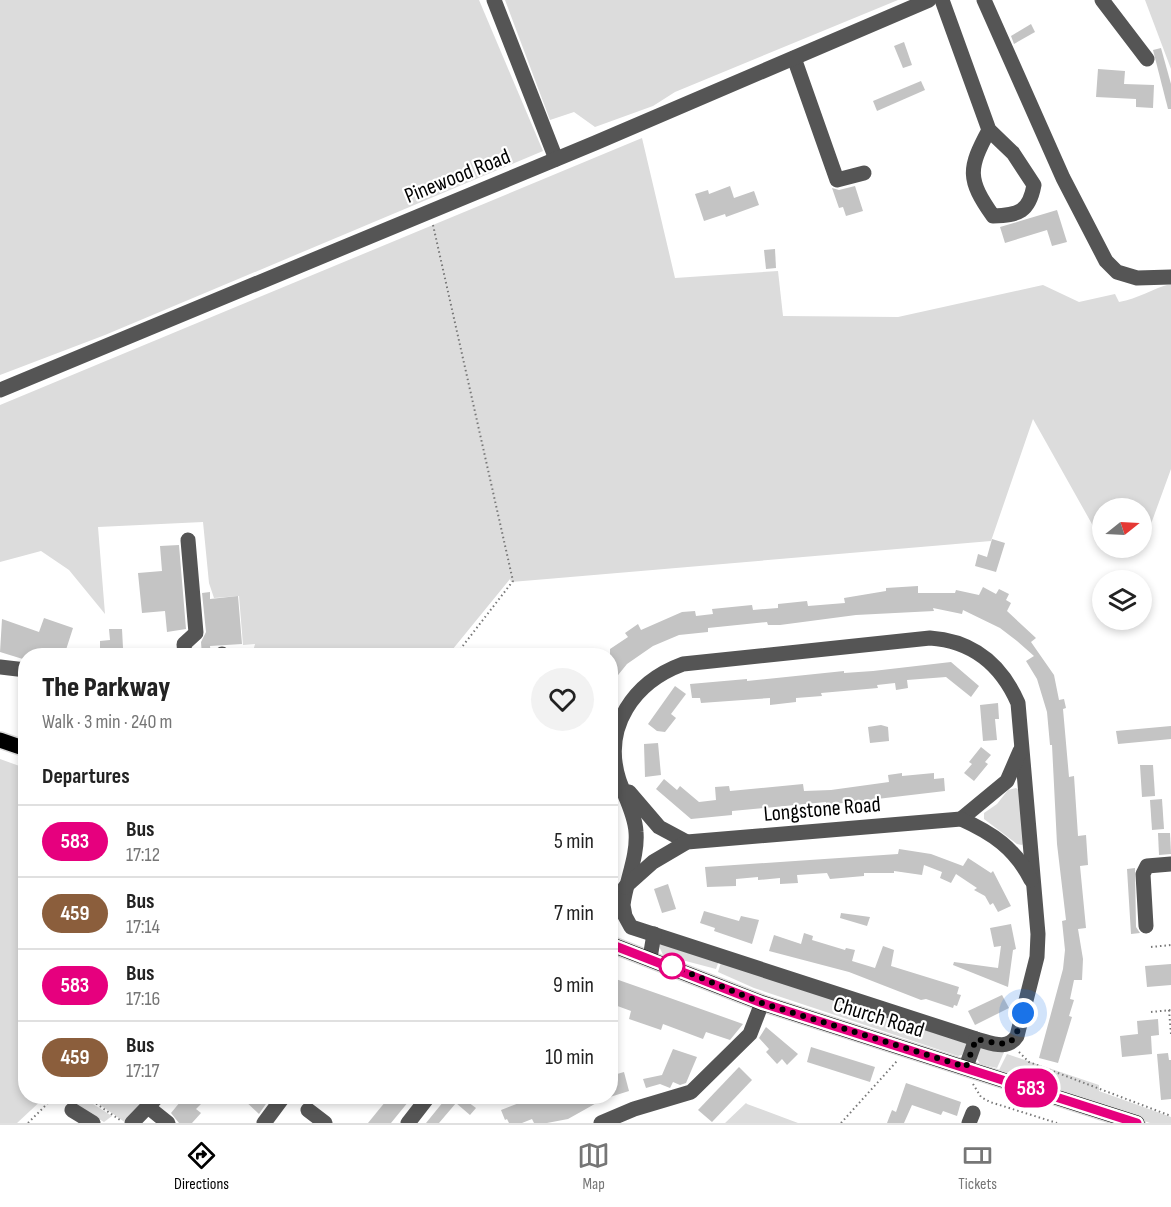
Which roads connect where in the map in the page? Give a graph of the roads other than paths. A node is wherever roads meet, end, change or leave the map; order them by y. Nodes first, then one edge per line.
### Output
1 (494, 0) edge
2 (929, 0) edge
3 (942, 0) edge
4 (984, 0) edge
5 (1102, 0) edge
6 (794, 58) junction
7 (1147, 59) dead end
8 (989, 130) junction
9 (556, 159) junction
10 (864, 173) dead end
11 (1171, 277) edge
12 (0, 390) edge
13 (188, 540) dead end
14 (184, 648) edge
15 (0, 667) edge
16 (18, 669) edge
17 (618, 730) edge
18 (0, 740) edge
19 (1022, 743) junction
20 (18, 746) edge
21 (618, 773) edge
22 (619, 778) junction
23 (961, 819) junction
24 (687, 842) junction
25 (1171, 864) edge
26 (625, 887) junction
27 (1035, 900) junction
28 (1146, 926) dead end
29 (654, 933) junction
30 (618, 947) edge
31 (650, 958) junction
32 (762, 1003) junction
33 (976, 1039) junction
34 (971, 1069) junction
35 (151, 1104) edge
36 (154, 1104) edge
37 (279, 1104) edge
38 (299, 1104) edge
39 (423, 1104) edge
40 (72, 1110) dead end
41 (93, 1123) edge
42 (132, 1123) edge
43 (168, 1123) edge
44 (264, 1123) edge
45 (325, 1123) edge
46 (408, 1123) edge
47 (602, 1123) edge
48 (1137, 1123) edge

1 - 9 street
2 - 6 street, Pinewood Road
3 - 8 street
4 - 11 street
5 - 7 street
6 - 9 street, Pinewood Road
6 - 10 street
8 - 8 street
9 - 12 street, Pinewood Road
13 - 14 street
15 - 16 street
17 - 19 street
18 - 20 main road
19 - 23 street
19 - 27 street
21 - 22 street
22 - 24 street
22 - 26 street
23 - 24 street, Longstone Road
23 - 27 street
24 - 26 street
25 - 28 street
26 - 29 street, Church Road
27 - 33 street, Church Road
29 - 31 street
29 - 33 street, Church Road
30 - 31 main road, Church Road
31 - 32 main road, Church Road
32 - 34 main road, Church Road
32 - 47 street
33 - 34 street
34 - 48 main road, Church Road
35 - 42 street
36 - 43 street
37 - 44 street
38 - 45 street
39 - 46 street
40 - 41 street

